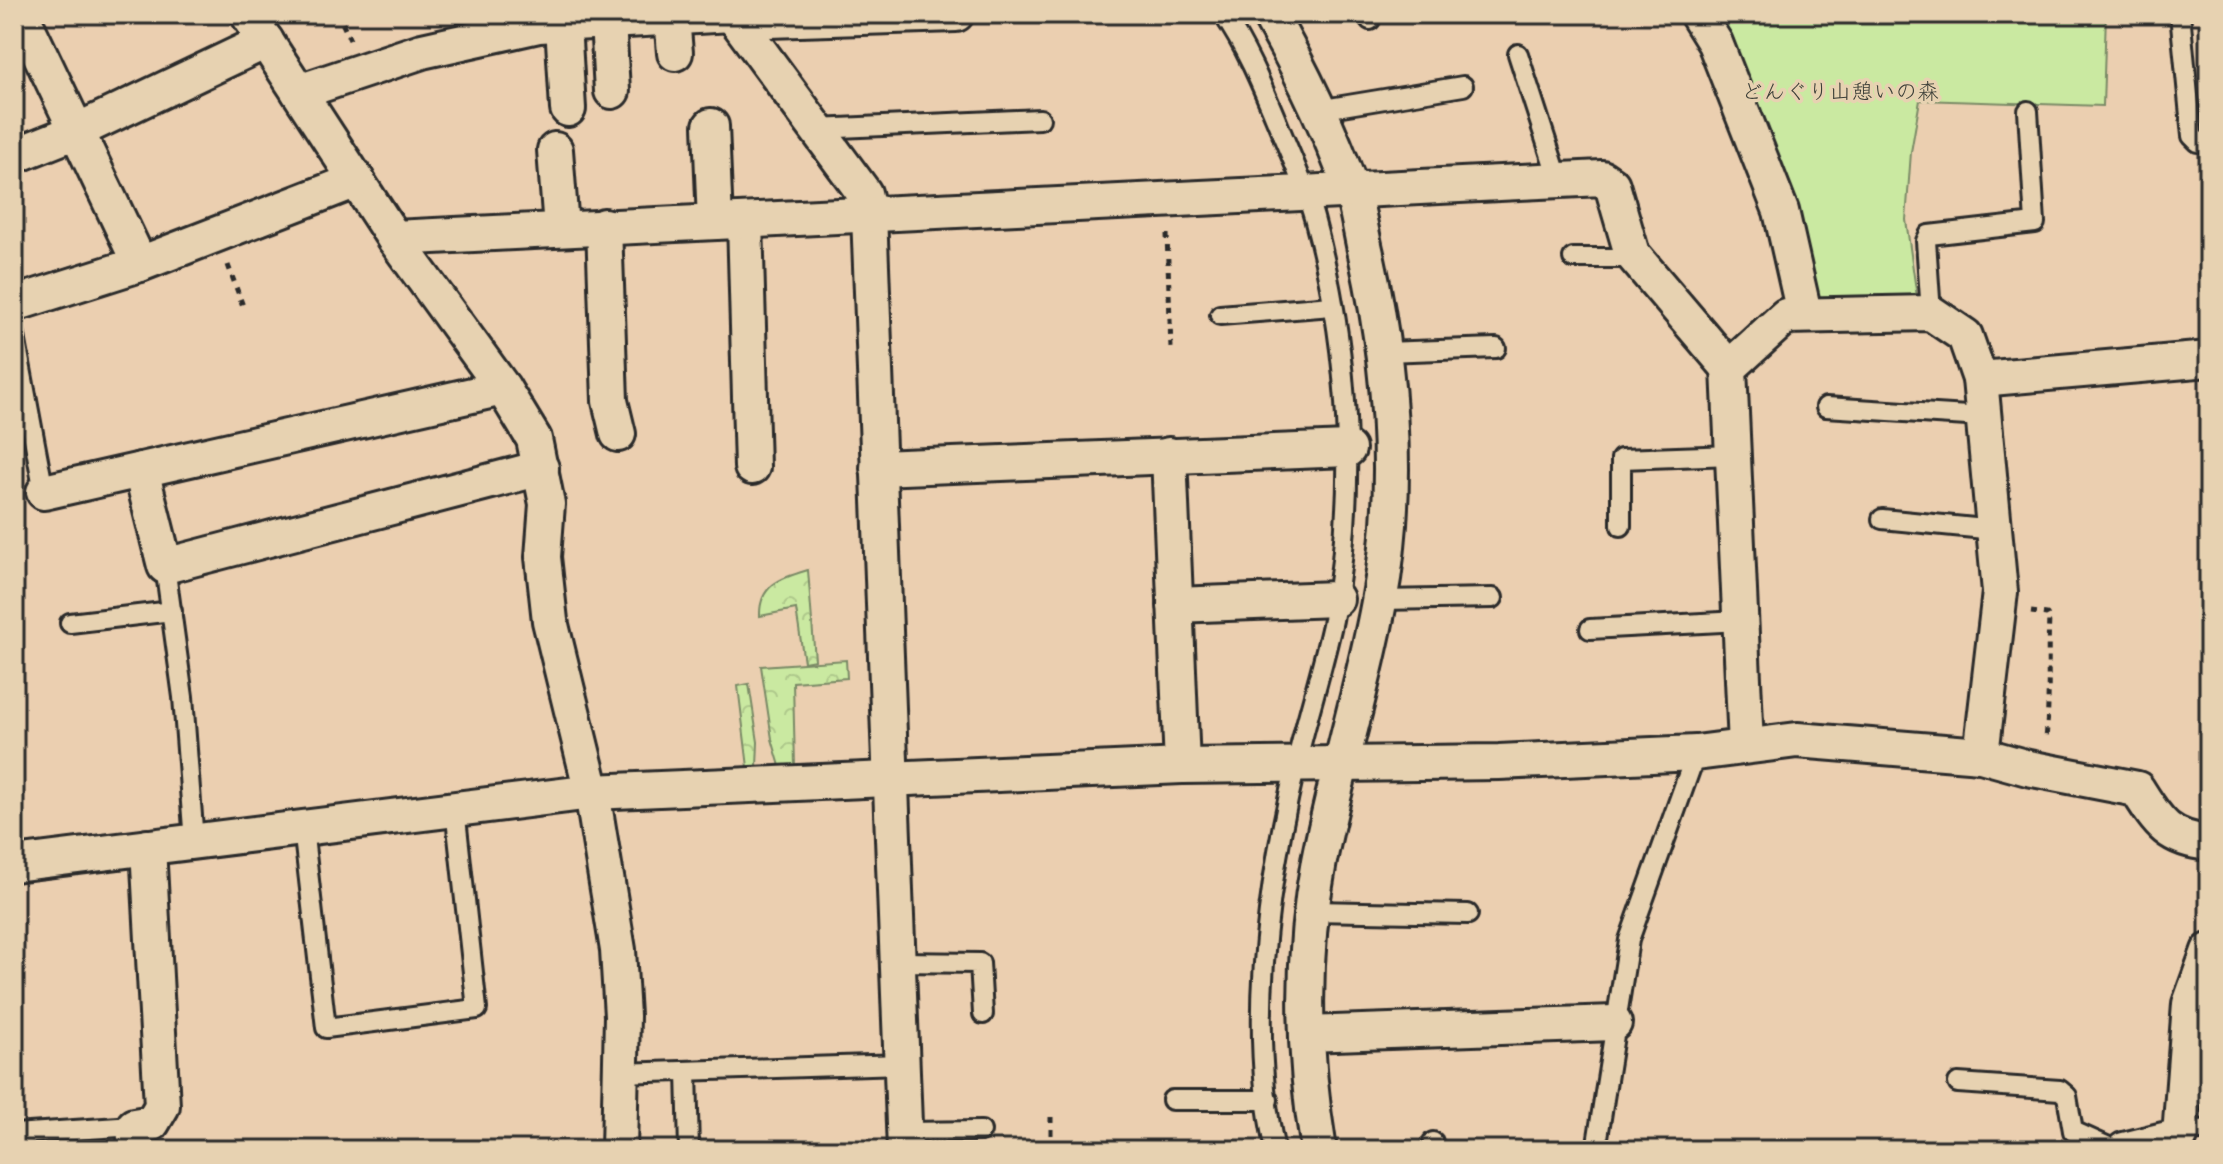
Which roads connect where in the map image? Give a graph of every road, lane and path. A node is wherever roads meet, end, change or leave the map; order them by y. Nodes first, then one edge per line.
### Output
1 (21, 14) edge
2 (956, 14) edge
3 (1223, 14) edge
4 (1269, 14) edge
5 (1697, 14) edge
6 (2180, 14) edge
7 (734, 16) edge
8 (672, 17) junction
9 (551, 21) edge
10 (608, 21) junction
11 (257, 28) edge
12 (675, 53) dead end
13 (1518, 54) dead end
14 (1463, 86) dead end
15 (612, 91) dead end
16 (299, 92) junction
17 (568, 109) dead end
18 (1318, 110) junction
19 (2028, 111) dead end
20 (1040, 119) dead end
21 (711, 126) dead end
22 (817, 129) junction
23 (77, 131) junction
24 (2209, 141) edge
25 (555, 150) dead end
26 (14, 156) edge
27 (357, 180) junction
28 (1559, 181) junction
29 (1352, 192) junction
30 (1306, 193) junction
31 (1166, 200) junction
32 (869, 214) junction
33 (730, 221) junction
34 (604, 226) junction
35 (561, 228) junction
36 (217, 234) junction
37 (394, 238) junction
38 (1632, 254) junction
39 (1573, 258) dead end
40 (140, 264) junction
41 (14, 304) edge
42 (1332, 306) junction
43 (244, 309) dead end
44 (1804, 313) junction
45 (1931, 313) junction
46 (1220, 315) dead end
47 (14, 331) edge
48 (1496, 348) dead end
49 (1171, 349) dead end
50 (1384, 352) junction
51 (2209, 359) edge
52 (1729, 368) junction
53 (1980, 379) junction
54 (503, 388) junction
55 (20, 397) edge
56 (1826, 407) dead end
57 (1983, 417) junction
58 (618, 434) dead end
59 (1348, 449) junction
60 (1169, 455) junction
61 (1733, 455) junction
62 (752, 467) dead end
63 (541, 468) junction
64 (878, 468) junction
65 (141, 470) junction
66 (44, 492) joint
67 (1882, 519) dead end
68 (1621, 526) dead end
69 (1995, 530) junction
70 (165, 566) junction
71 (1493, 598) dead end
72 (1336, 599) junction
73 (1380, 600) junction
74 (1175, 605) junction
75 (172, 611) junction
76 (1998, 611) junction
77 (1740, 621) junction
78 (70, 623) dead end
79 (1590, 629) dead end
80 (1746, 746) junction
81 (1696, 753) junction
82 (1981, 755) junction
83 (1296, 763) junction
84 (1342, 763) junction
85 (1182, 766) junction
86 (2042, 771) junction
87 (892, 777) junction
88 (592, 792) junction
89 (455, 809) junction
90 (303, 828) junction
91 (194, 842) junction
92 (2209, 843) edge
93 (148, 847) junction
94 (14, 864) edge
95 (1312, 911) junction
96 (1468, 914) dead end
97 (2209, 951) edge
98 (899, 962) junction
99 (983, 1014) dead end
100 (1614, 1023) junction
101 (1307, 1034) junction
102 (902, 1064) junction
103 (687, 1071) junction
104 (620, 1073) junction
105 (1958, 1083) dead end
106 (1172, 1100) dead end
107 (1268, 1100) junction
108 (1051, 1117) dead end
109 (2195, 1130) edge
110 (981, 1131) dead end
111 (14, 1134) edge
112 (135, 1138) edge
113 (905, 1141) edge
114 (619, 1150) edge
115 (689, 1150) edge
116 (1051, 1150) edge
117 (1275, 1150) edge
118 (1319, 1150) edge
119 (1596, 1150) edge
120 (2115, 1150) edge
121 (2124, 1150) edge

1 - 23 street
2 - 7 street
3 - 30 lane
4 - 18 street
5 - 44 street
6 - 24 lane
7 - 8 street
7 - 22 street
8 - 10 street
8 - 12 street
9 - 10 street
9 - 16 street
9 - 17 street
10 - 15 street
11 - 16 street
11 - 23 street
13 - 28 lane
14 - 18 lane
16 - 27 street
18 - 29 street
19 - 45 lane
20 - 22 lane
21 - 33 street
22 - 32 street
23 - 26 street
23 - 40 street
25 - 35 street
27 - 36 street
27 - 37 street
28 - 29 street
28 - 38 street
29 - 30 street
29 - 50 street
30 - 31 street
30 - 42 lane
31 - 32 street
31 - 49 path
32 - 33 street
32 - 64 street
33 - 34 street
33 - 62 street
34 - 35 street
34 - 58 street
35 - 37 street
36 - 40 street
36 - 43 path
37 - 54 street
38 - 39 lane
38 - 52 street
40 - 41 street
42 - 46 lane
42 - 59 lane
44 - 45 street
44 - 52 street
45 - 53 street
47 - 55 lane
48 - 50 lane
50 - 73 street
51 - 53 street
52 - 61 street
53 - 57 street
54 - 63 street
54 - 65 street
55 - 66 lane
56 - 57 lane
57 - 69 street
59 - 60 street
59 - 72 lane
60 - 64 street
60 - 74 street
61 - 68 lane
61 - 77 street
63 - 70 street
63 - 88 street
64 - 87 street
65 - 66 street
65 - 70 street
67 - 69 lane
69 - 76 street
70 - 75 lane
71 - 73 lane
72 - 74 street
72 - 83 lane
73 - 84 street
74 - 85 street
75 - 78 lane
75 - 91 lane
76 - 82 street
76 - 86 path
77 - 79 lane
77 - 80 street
80 - 81 street
80 - 82 street
81 - 84 street
81 - 100 lane
82 - 86 street
83 - 84 street
83 - 85 street
83 - 107 lane
84 - 95 street
85 - 87 street
86 - 92 street
87 - 88 street
87 - 98 street
88 - 89 street
88 - 104 street
89 - 90 street
89 - 90 lane
90 - 91 street
91 - 93 street
93 - 94 street
93 - 112 street
95 - 96 lane
95 - 101 street
97 - 109 street
98 - 99 lane
98 - 102 street
100 - 101 street
100 - 119 lane
101 - 118 street
102 - 103 lane
102 - 113 street
103 - 104 lane
103 - 115 lane
104 - 114 street
105 - 120 lane
106 - 107 lane
107 - 117 lane
108 - 116 path
109 - 121 street
110 - 113 lane
111 - 112 lane

